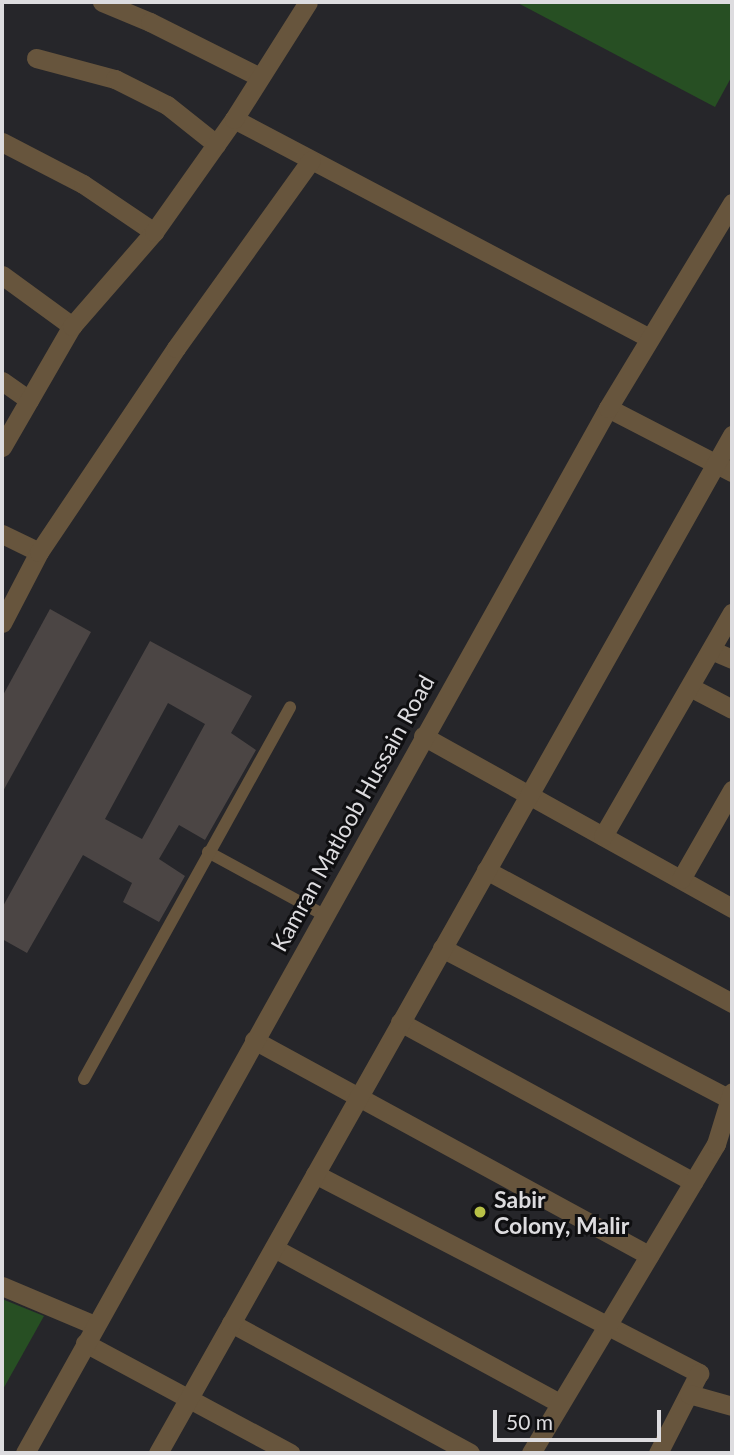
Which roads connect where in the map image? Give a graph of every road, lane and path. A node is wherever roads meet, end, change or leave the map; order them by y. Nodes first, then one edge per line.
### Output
1 (102, 2) edge
2 (308, 2) edge
3 (36, 58) dead end
4 (260, 77) junction
5 (234, 119) junction
6 (2, 142) edge
7 (216, 144) junction
8 (312, 160) junction
9 (732, 203) edge
10 (154, 232) junction
11 (2, 275) edge
12 (72, 326) junction
13 (649, 338) junction
14 (2, 381) edge
15 (29, 400) junction
16 (608, 408) junction
17 (732, 435) edge
18 (2, 447) edge
19 (724, 467) edge
20 (2, 534) edge
21 (39, 552) junction
22 (732, 613) edge
23 (2, 622) edge
24 (711, 650) junction
25 (732, 659) edge
26 (690, 687) junction
27 (290, 707) dead end
28 (732, 709) edge
29 (423, 736) junction
30 (732, 790) edge
31 (528, 794) junction
32 (604, 836) junction
33 (208, 852) junction
34 (486, 870) junction
35 (681, 879) junction
36 (732, 908) edge
37 (324, 915) junction
38 (442, 948) junction
39 (732, 1003) edge
40 (400, 1022) junction
41 (254, 1040) junction
42 (84, 1079) dead end
43 (359, 1095) junction
44 (731, 1096) edge
45 (724, 1146) edge
46 (315, 1174) junction
47 (692, 1182) junction
48 (274, 1248) junction
49 (649, 1255) junction
50 (2, 1286) edge
51 (231, 1323) junction
52 (95, 1325) junction
53 (606, 1326) junction
54 (85, 1343) junction
55 (689, 1394) junction
56 (190, 1398) junction
57 (561, 1403) junction
58 (732, 1406) edge
59 (25, 1453) edge
60 (158, 1453) edge
61 (290, 1453) edge
62 (470, 1453) edge
63 (531, 1453) edge
64 (658, 1453) edge

1 - 4 street
2 - 4 street
3 - 7 street
4 - 5 street
5 - 7 street
5 - 8 street
6 - 10 street
7 - 10 street
8 - 13 street
8 - 21 street
9 - 13 street, Kamran Matloob Hussain Road
10 - 12 street
11 - 12 street
12 - 15 street
13 - 16 street, Kamran Matloob Hussain Road
14 - 15 street
15 - 18 street
16 - 19 street
16 - 29 street, Kamran Matloob Hussain Road
17 - 19 street
19 - 31 street
20 - 21 street
21 - 23 street
22 - 24 street
24 - 25 street
24 - 26 street
26 - 28 street
26 - 32 street
27 - 33 lane
29 - 31 street
29 - 37 street, Kamran Matloob Hussain Road
30 - 35 street
31 - 32 street
31 - 34 street
32 - 35 street
33 - 37 lane
33 - 42 lane
34 - 38 street
34 - 39 street
35 - 36 street
37 - 41 street, Kamran Matloob Hussain Road
38 - 40 street
38 - 44 street
40 - 43 street
40 - 47 street
41 - 43 street
41 - 52 street, Kamran Matloob Hussain Road
43 - 46 street
43 - 49 street
44 - 45 street
45 - 47 street
46 - 48 street
46 - 53 street
47 - 49 street
48 - 51 street
48 - 57 street
49 - 53 street
50 - 52 street
51 - 56 street
51 - 62 street
52 - 54 street, Kamran Matloob Hussain Road
53 - 55 street
53 - 57 street
54 - 56 street
54 - 59 street, Kamran Matloob Hussain Road
55 - 58 street
55 - 64 street
56 - 60 street
56 - 61 street
57 - 63 street

